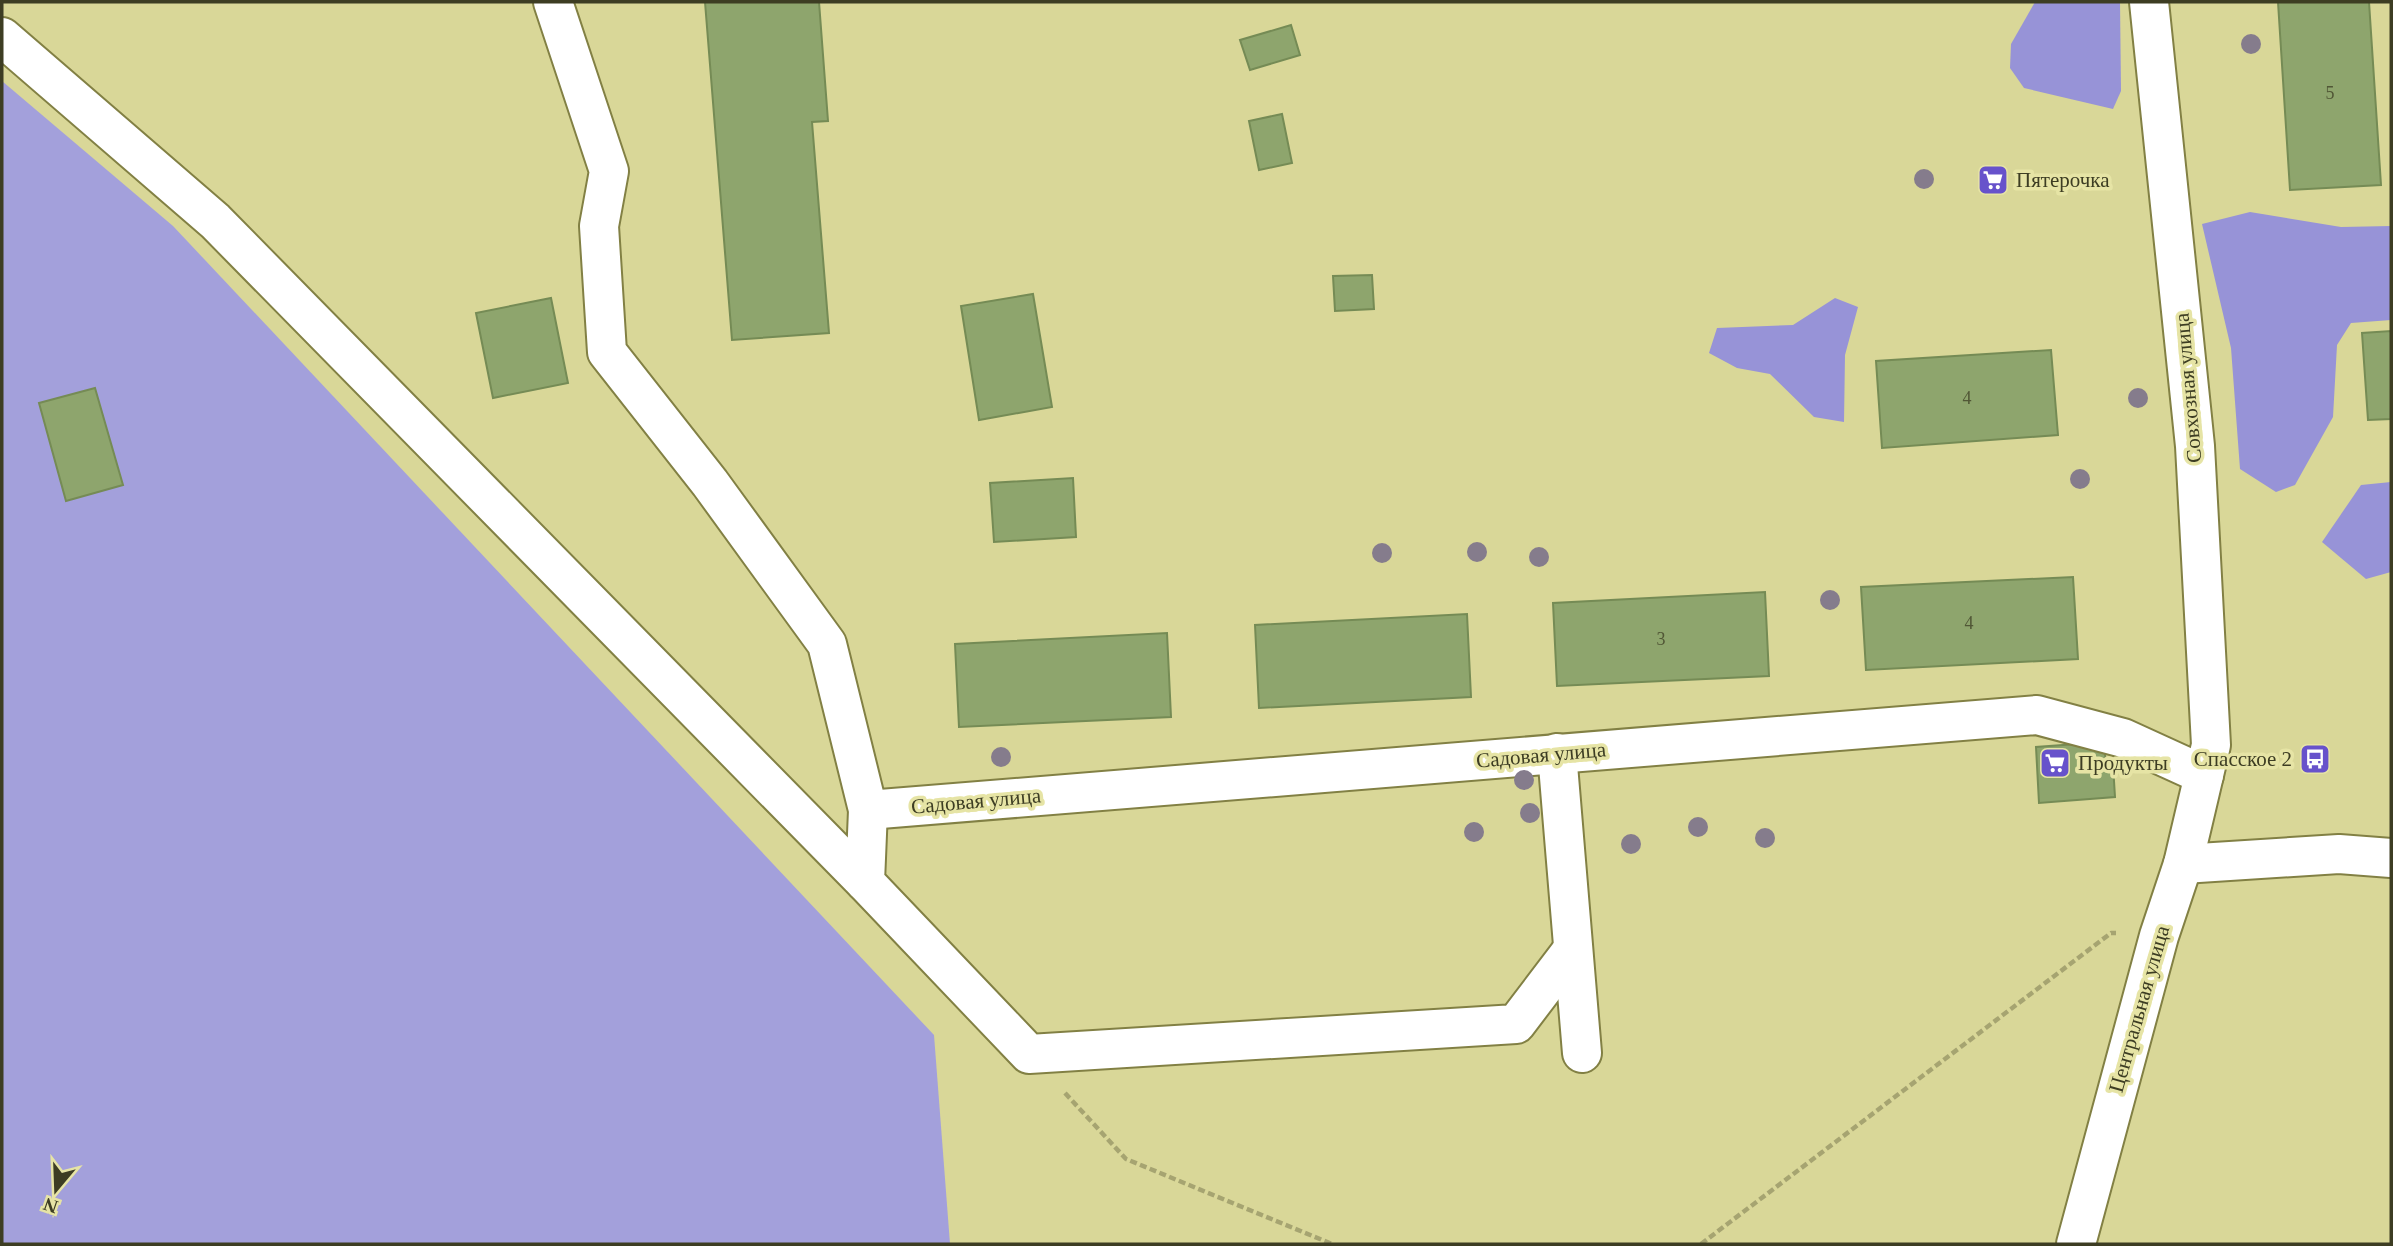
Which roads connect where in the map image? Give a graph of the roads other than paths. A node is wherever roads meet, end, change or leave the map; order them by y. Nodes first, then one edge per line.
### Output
1 (553, 2) edge
2 (2149, 2) edge
3 (2, 37) edge
4 (1557, 753) junction
5 (2204, 775) junction
6 (868, 810) junction
7 (2391, 858) edge
8 (2183, 864) junction
9 (865, 882) junction
10 (1573, 949) junction
11 (1582, 1053) dead end
12 (2076, 1244) edge

1 - 6 street
2 - 5 street, Совхозная улица
3 - 9 street
4 - 5 street, Садовая улица
4 - 6 street, Садовая улица
4 - 10 street
5 - 8 street, Центральная улица
6 - 9 street
7 - 8 street
8 - 12 street, Центральная улица
9 - 10 street
10 - 11 street

